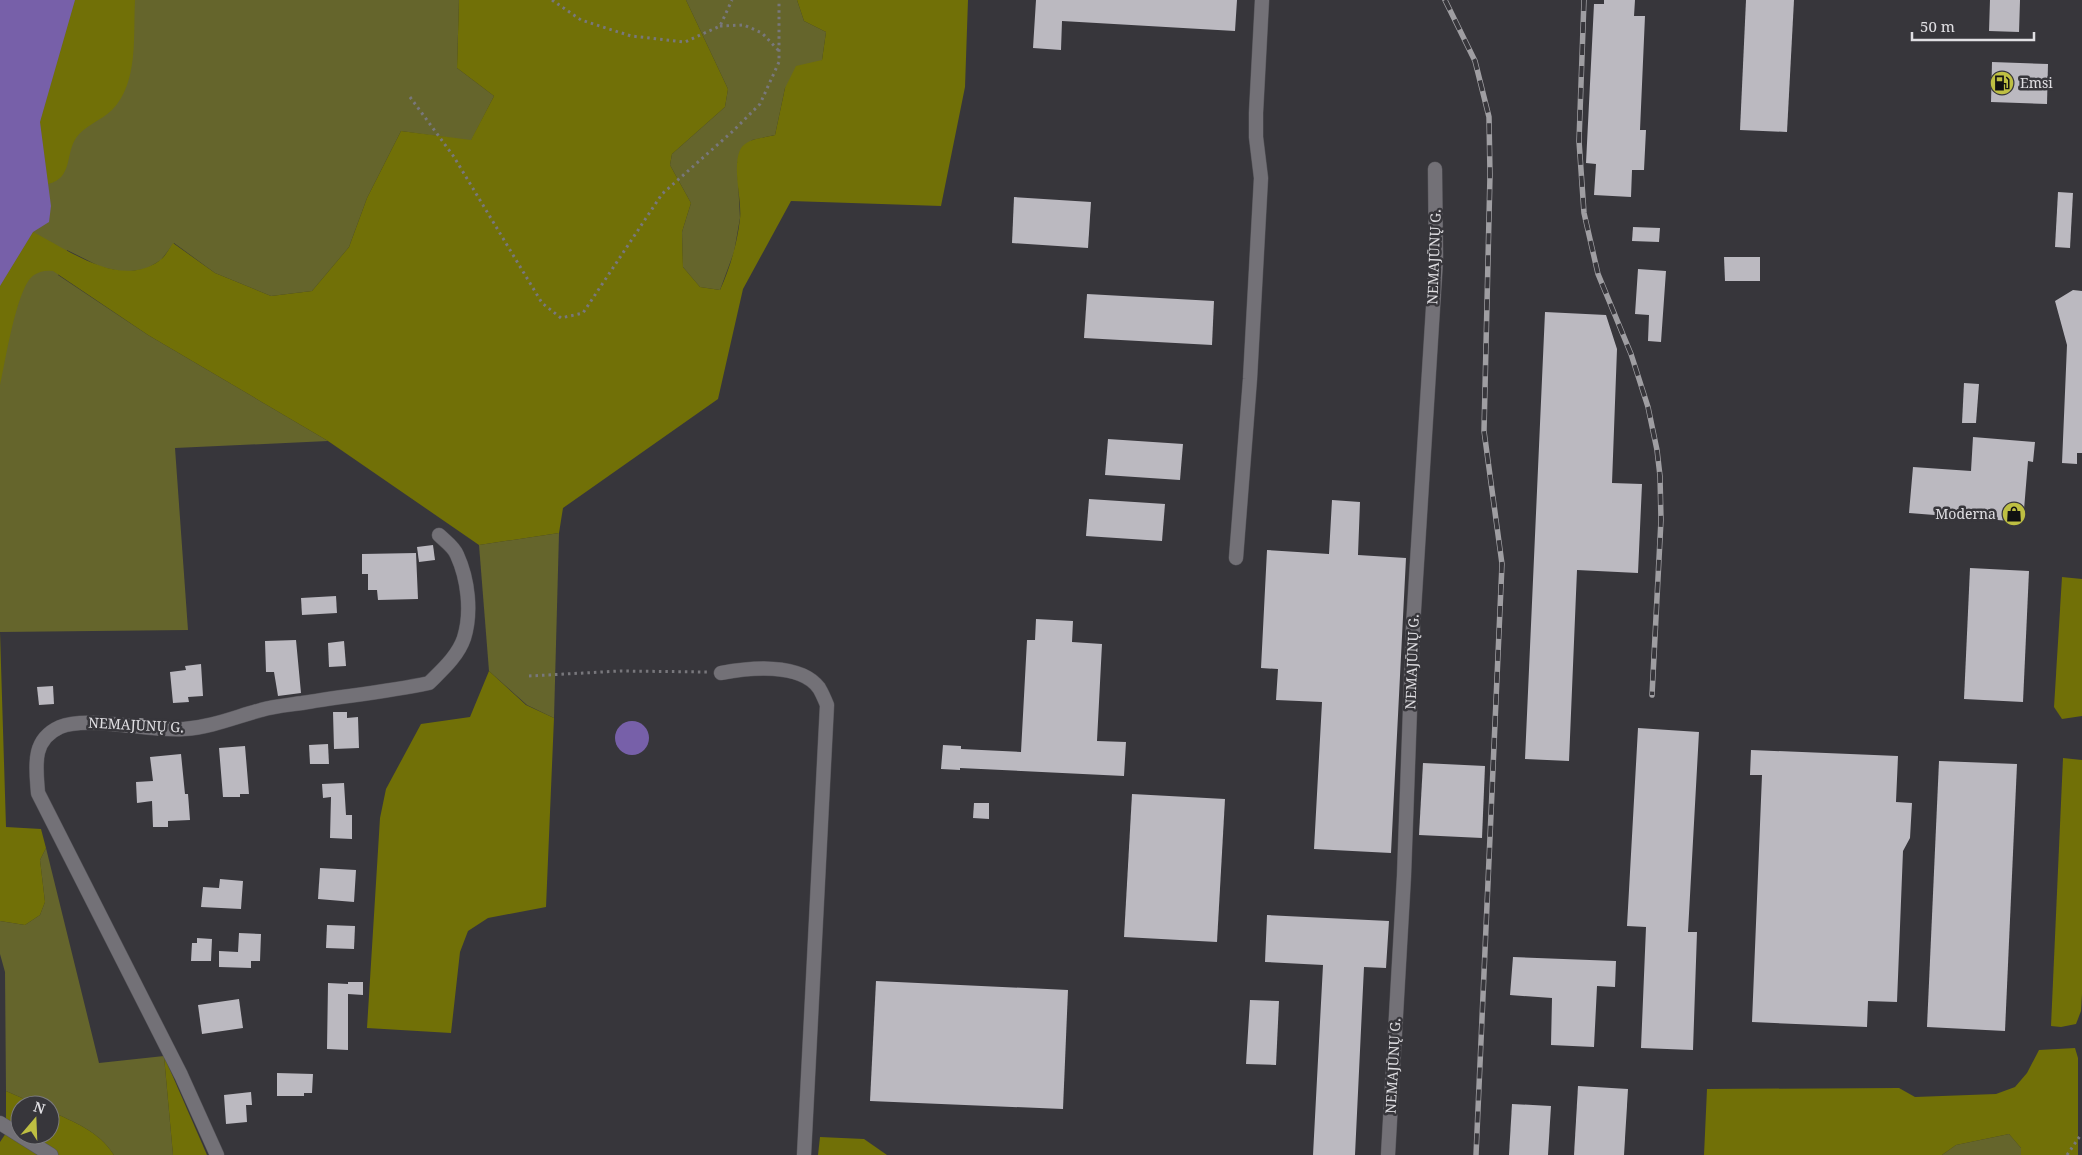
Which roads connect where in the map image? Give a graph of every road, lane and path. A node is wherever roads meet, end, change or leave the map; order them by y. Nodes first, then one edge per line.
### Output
1 (552, 0) edge
2 (732, 0) edge
3 (779, 0) edge
4 (1262, 0) edge
5 (720, 26) junction
6 (779, 51) junction
7 (410, 97) dead end
8 (1435, 169) dead end
9 (439, 535) dead end
10 (1236, 558) dead end
11 (721, 673) joint
12 (529, 676) dead end
13 (0, 1123) edge
14 (2080, 1136) dead end
15 (51, 1155) edge
16 (217, 1155) edge
17 (804, 1155) edge
18 (1388, 1155) edge
19 (2067, 1155) edge

1 - 5 path
2 - 5 path
3 - 6 path
4 - 10 street
5 - 6 path
6 - 7 path
8 - 18 street, NEMAJŪNŲ G.
9 - 16 street, NEMAJŪNŲ G.
11 - 12 path
11 - 17 street
13 - 15 street
14 - 19 path

